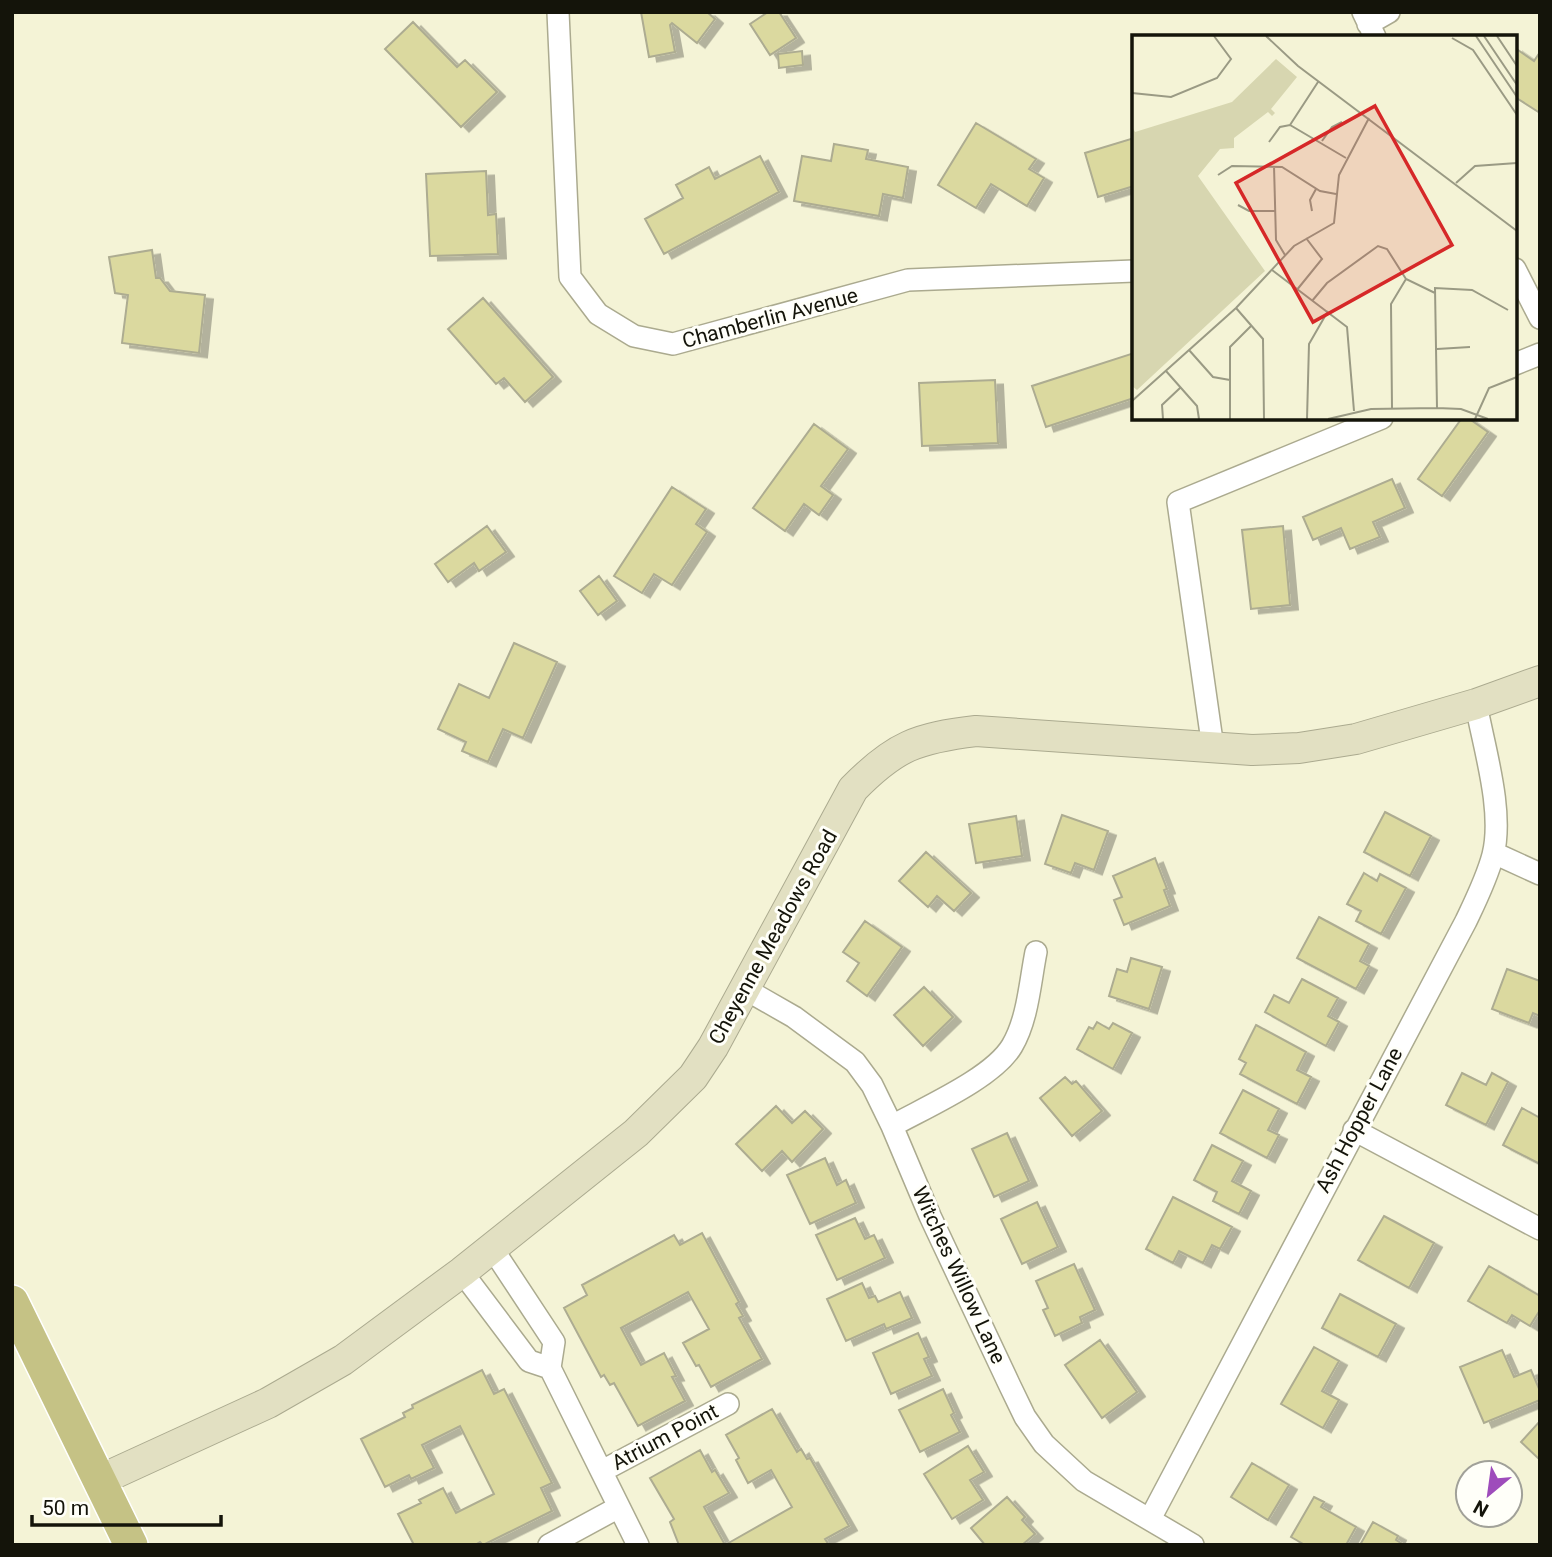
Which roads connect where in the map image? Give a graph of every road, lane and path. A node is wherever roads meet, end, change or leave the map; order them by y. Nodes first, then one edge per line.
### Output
1 (558, 12) edge
2 (1389, 12) edge
3 (1369, 24) edge
4 (1132, 271) edge
5 (1517, 273) edge
6 (1540, 318) edge
7 (1540, 354) edge
8 (1517, 363) edge
9 (1377, 420) edge
10 (1540, 681) edge
11 (1476, 704) junction
12 (1213, 748) junction
13 (1494, 853) junction
14 (1540, 874) edge
15 (1036, 952) dead end
16 (745, 989) junction
17 (892, 1126) junction
18 (1354, 1130) junction
19 (1540, 1229) edge
20 (492, 1248) junction
21 (463, 1272) junction
22 (12, 1302) edge
23 (550, 1368) junction
24 (728, 1404) dead end
25 (602, 1471) junction
26 (100, 1480) junction
27 (619, 1507) junction
28 (1150, 1519) junction
29 (131, 1545) edge
30 (549, 1545) edge
31 (638, 1545) edge
32 (1193, 1545) edge

1 - 4 street, Chamberlin Avenue
2 - 3 street
5 - 6 street
7 - 8 street
9 - 12 street
10 - 11 main road, Cheyenne Meadows Road
11 - 12 main road, Cheyenne Meadows Road
11 - 13 street, Ash Hopper Lane
12 - 16 main road, Cheyenne Meadows Road
13 - 14 street
13 - 18 street, Ash Hopper Lane
15 - 17 street
16 - 17 street, Witches Willow Lane
16 - 20 main road, Cheyenne Meadows Road
17 - 28 street, Witches Willow Lane
18 - 19 street
18 - 28 street, Ash Hopper Lane
20 - 21 main road, Cheyenne Meadows Road
20 - 23 street
21 - 23 street
21 - 26 main road, Cheyenne Meadows Road
22 - 26 main road
23 - 25 street
24 - 25 street, Atrium Point
25 - 27 street
26 - 29 main road
27 - 30 street, Atrium Point
27 - 31 street
28 - 32 street, Witches Willow Lane

